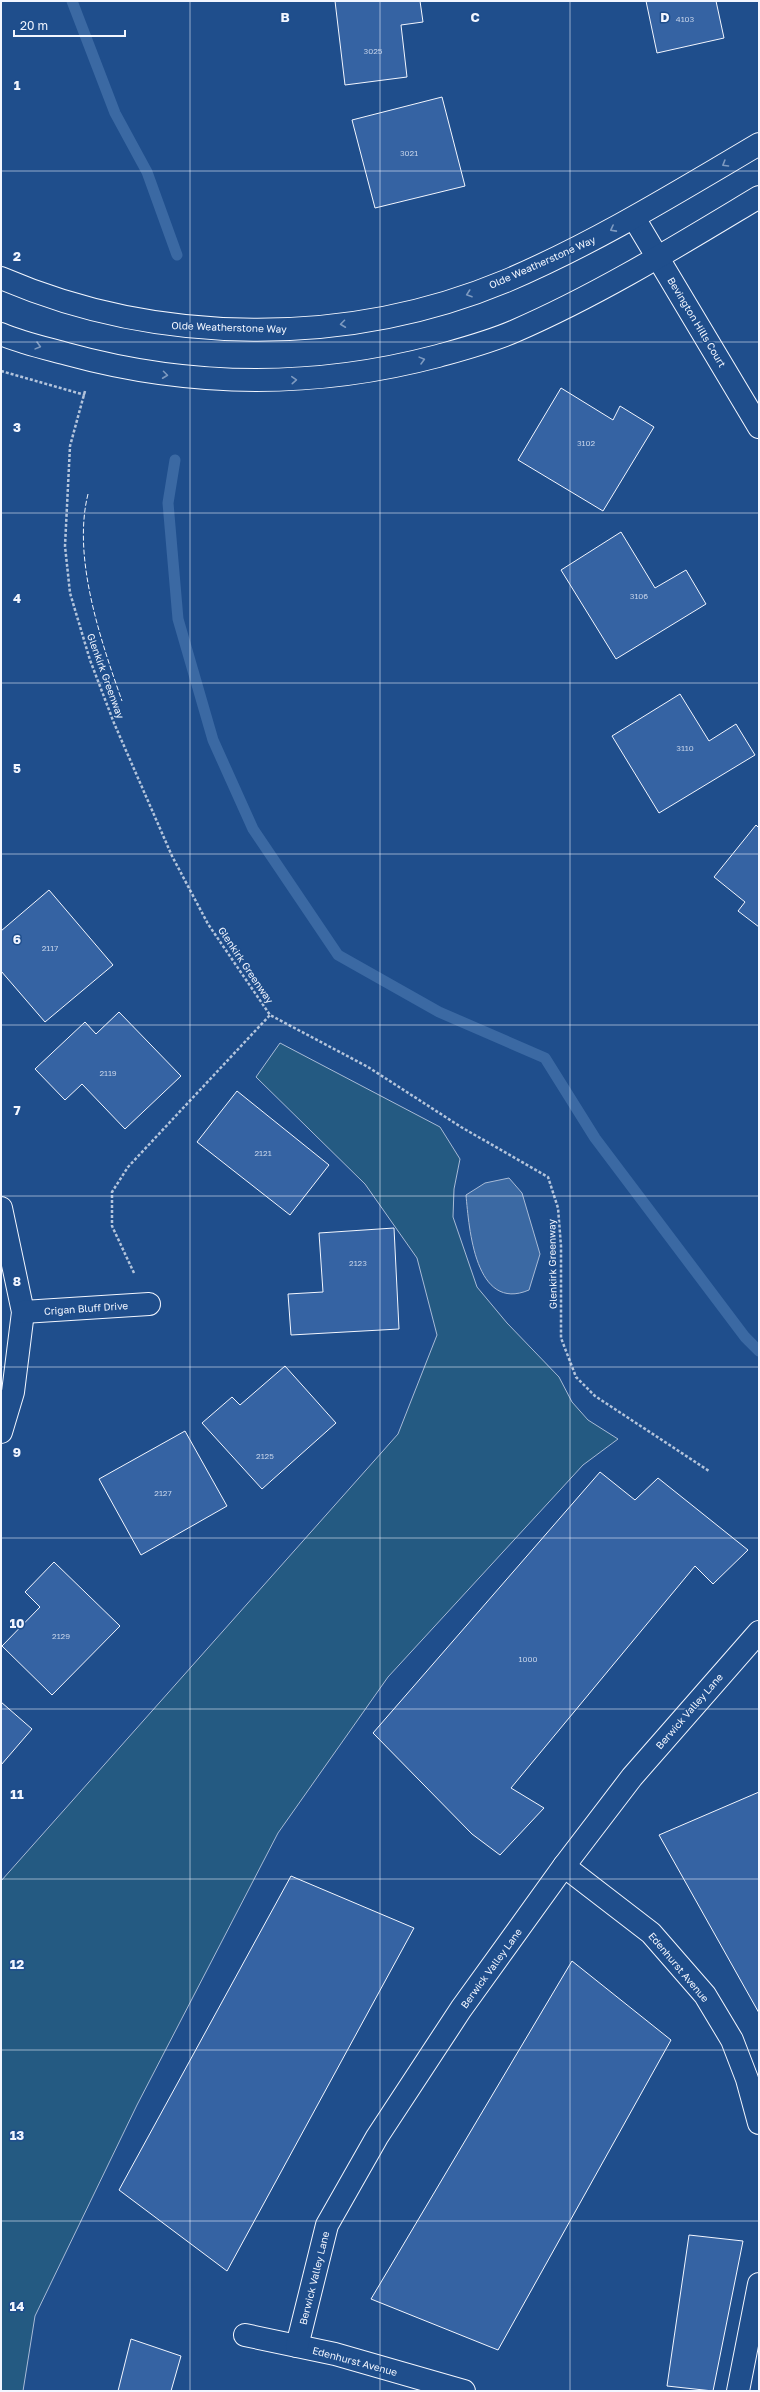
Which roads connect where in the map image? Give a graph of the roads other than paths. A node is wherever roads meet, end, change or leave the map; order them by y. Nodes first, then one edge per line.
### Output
1 (759, 144) edge
2 (759, 197) edge
3 (634, 218) junction
4 (658, 257) junction
5 (1, 278) edge
6 (1, 334) edge
7 (759, 427) edge
8 (1, 1208) edge
9 (148, 1304) road end
10 (23, 1312) junction
11 (1, 1432) edge
12 (759, 1632) edge
13 (564, 1866) junction
14 (759, 2123) edge
15 (759, 2284) edge
16 (245, 2334) dead end
17 (297, 2346) junction
18 (464, 2391) edge
19 (738, 2391) edge

1 -> 3 street, Olde Weatherstone Way
2 - 4 street
3 - 4 street, Bevington Hills Court
3 -> 5 street, Olde Weatherstone Way
6 -> 4 street
4 - 7 street, Bevington Hills Court
8 - 10 street
9 - 10 street, Crigan Bluff Drive
10 - 11 street
12 - 13 street, Berwick Valley Lane
13 - 14 street, Edenhurst Avenue
13 - 17 street, Berwick Valley Lane
15 - 19 street
16 - 17 street, Edenhurst Avenue
17 - 18 street, Edenhurst Avenue

